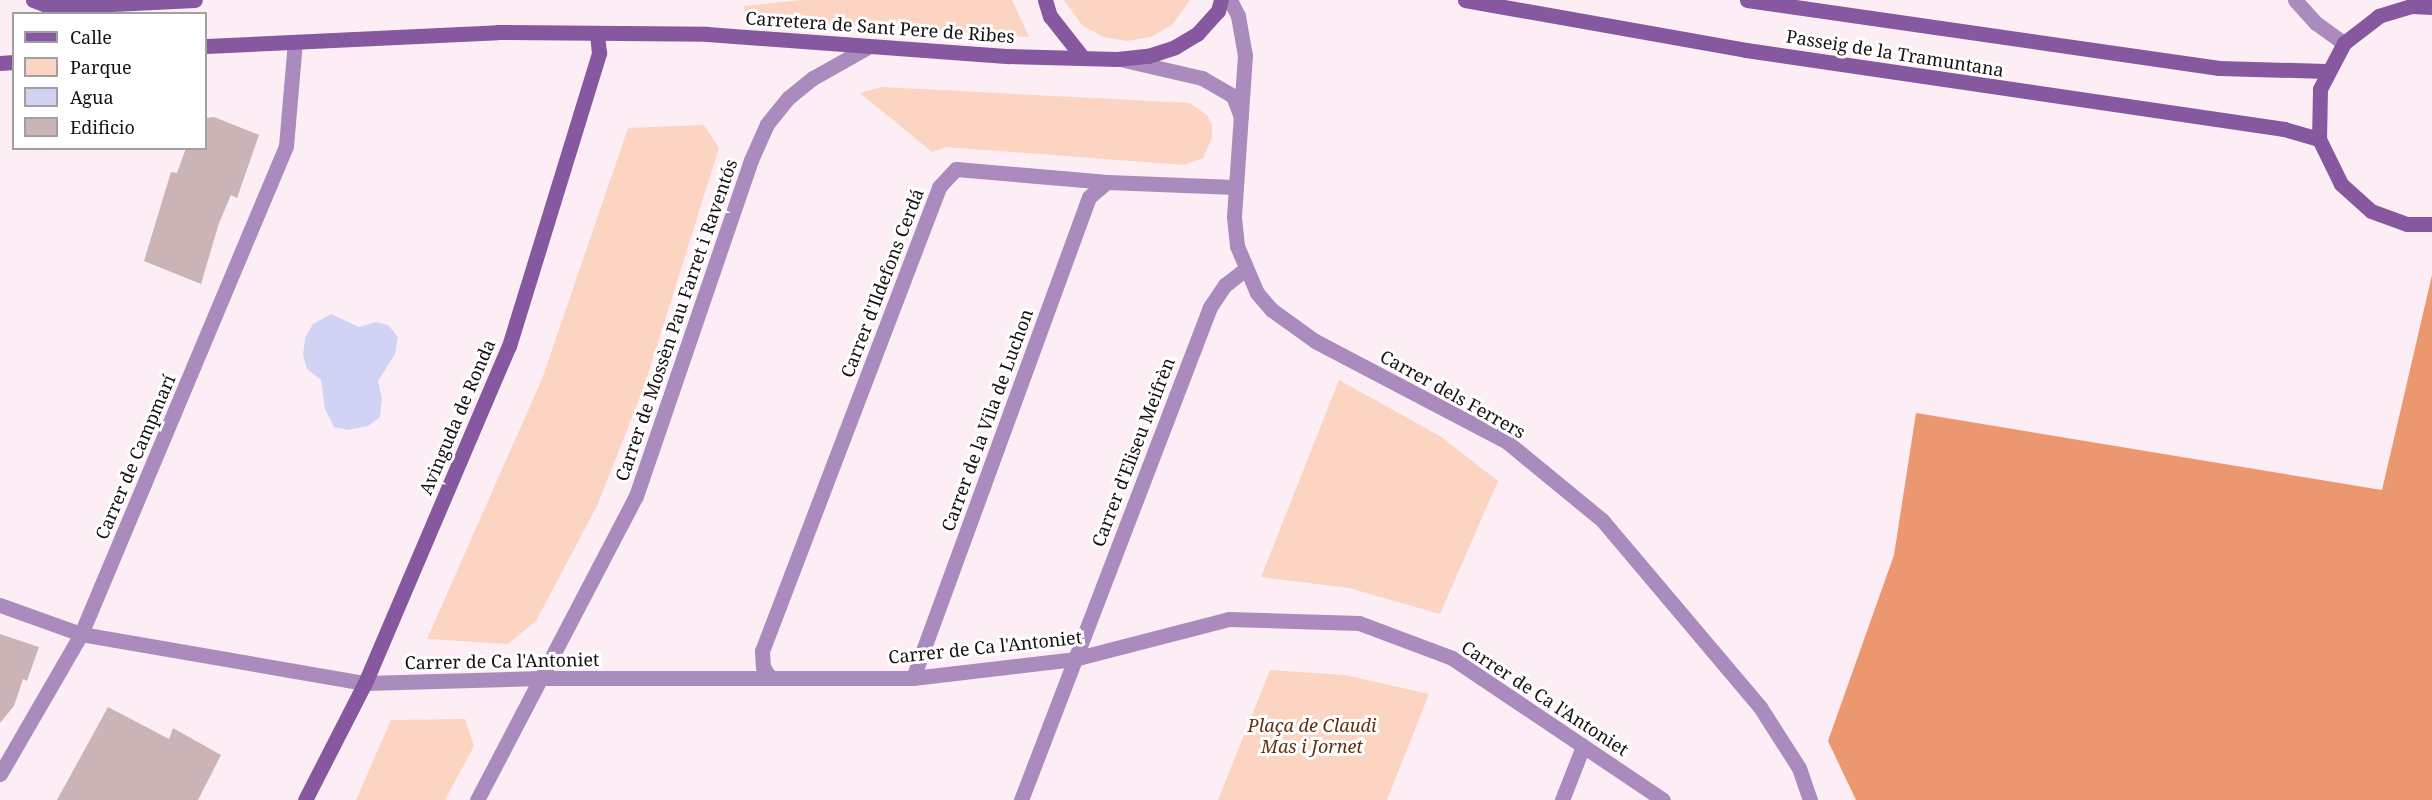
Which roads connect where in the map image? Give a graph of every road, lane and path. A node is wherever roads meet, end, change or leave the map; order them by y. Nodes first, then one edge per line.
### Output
1 (33, 0) edge
2 (195, 0) edge
3 (1045, 0) edge
4 (1221, 0) edge
5 (1230, 0) edge
6 (1465, 0) edge
7 (1747, 0) edge
8 (2295, 0) edge
9 (2432, 7) edge
10 (597, 33) junction
11 (295, 42) junction
12 (2344, 43) junction
13 (207, 46) edge
14 (868, 47) junction
15 (1083, 58) junction
16 (1117, 59) junction
17 (2326, 71) junction
18 (1242, 120) junction
19 (2319, 139) junction
20 (1107, 182) junction
21 (1235, 188) junction
22 (2432, 224) edge
23 (1244, 270) junction
24 (0, 605) edge
25 (81, 634) junction
26 (1074, 659) junction
27 (540, 678) junction
28 (770, 678) junction
29 (913, 678) junction
30 (365, 683) junction
31 (1583, 746) junction
32 (0, 774) edge
33 (305, 800) edge
34 (477, 800) edge
35 (1020, 800) edge
36 (1562, 800) edge
37 (1663, 800) edge
38 (1809, 800) edge

1 - 2 street
3 - 15 street
4 - 16 street, Carretera de Sant Pere de Ribes
5 - 18 street, Carrer dels Ferrers
6 - 19 street, Passeig de la Tramuntana
7 - 17 street, Passeig de la Tramuntana
8 - 12 street
9 - 12 street
10 - 11 street, Carretera de Sant Pere de Ribes
10 - 14 street, Carretera de Sant Pere de Ribes
10 - 30 street, Avinguda de Ronda
11 - 13 street, Carretera de Sant Pere de Ribes
11 - 25 street, Carrer de Campmarí
12 - 17 street
14 - 15 street, Carretera de Sant Pere de Ribes
14 - 27 street, Carrer de Mossèn Pau Farret i Raventós
15 - 16 street, Carretera de Sant Pere de Ribes
16 - 18 street
17 - 19 street
18 - 21 street, Carrer dels Ferrers
19 - 22 street
20 - 21 street, Carrer d'Ildefons Cerdá
20 - 28 street, Carrer d'Ildefons Cerdá
20 - 29 street, Carrer de la Vila de Luchon
21 - 23 street, Carrer dels Ferrers
23 - 26 street, Carrer d'Eliseu Meifrèn
23 - 38 street, Carrer dels Ferrers
24 - 25 street, Carrer de Ca l'Antoniet
25 - 30 street, Carrer de Ca l'Antoniet
25 - 32 street, Carrer de Campmarí
26 - 29 street, Carrer de Ca l'Antoniet
26 - 31 street, Carrer de Ca l'Antoniet
26 - 35 street, Carrer d'Eliseu Meifrèn
27 - 28 street, Carrer de Ca l'Antoniet
27 - 30 street, Carrer de Ca l'Antoniet
27 - 34 street, Carrer de Mossèn Pau Farret i Raventós
28 - 29 street, Carrer de Ca l'Antoniet
30 - 33 street, Avinguda de Ronda
31 - 36 street
31 - 37 street, Carrer de Ca l'Antoniet

